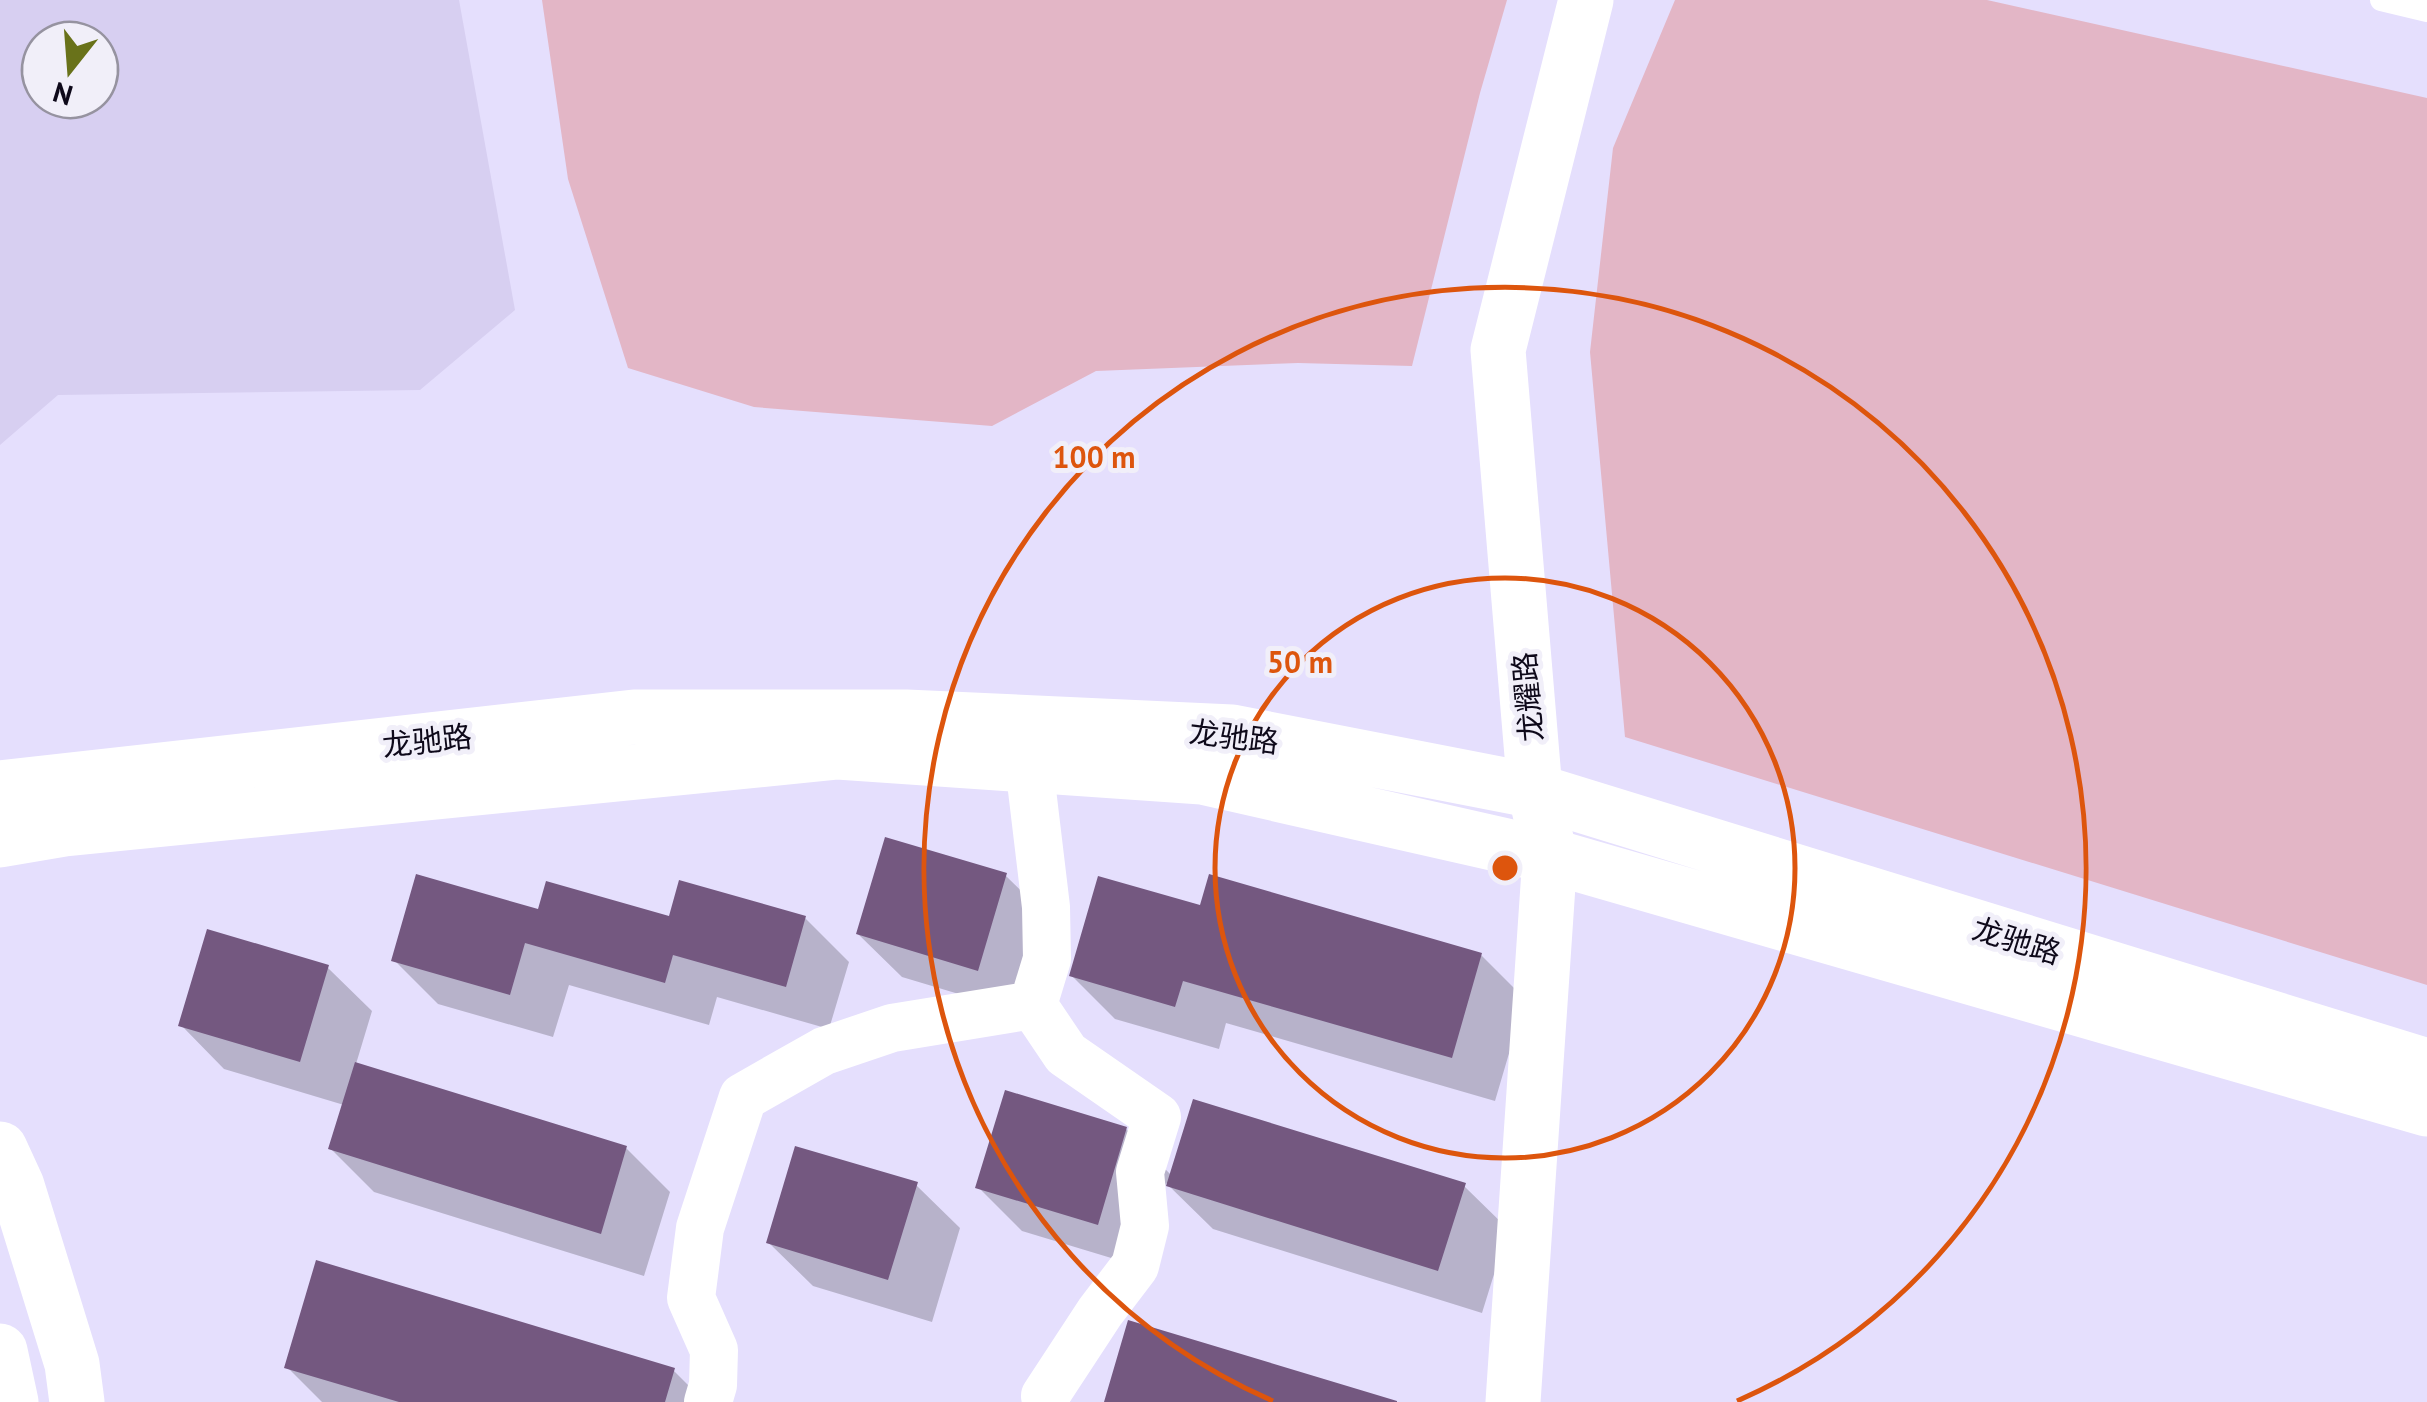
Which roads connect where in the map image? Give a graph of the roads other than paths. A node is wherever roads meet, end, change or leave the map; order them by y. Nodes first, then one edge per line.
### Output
1 (1586, 0) edge
2 (2381, 0) edge
3 (2427, 11) edge
4 (1029, 765) junction
5 (0, 788) edge
6 (1535, 791) junction
7 (0, 840) edge
8 (1550, 856) junction
9 (1033, 1005) junction
10 (2427, 1066) edge
11 (2427, 1108) edge
12 (0, 1149) edge
13 (0, 1351) edge
14 (11, 1402) edge
15 (77, 1402) edge
16 (708, 1402) edge
17 (1046, 1402) edge
18 (1513, 1402) edge

1 - 6 main road, 龙耀路
2 - 3 lane
4 - 7 main road, 龙驰路
4 - 8 main road, 龙驰路
4 - 9 street
5 - 6 main road, 龙驰路
6 - 8 main road, 龙耀路
6 - 10 main road, 龙驰路
8 - 11 main road, 龙驰路
8 - 18 main road, 龙耀路
9 - 16 street
9 - 17 street
12 - 15 main road
13 - 14 main road

